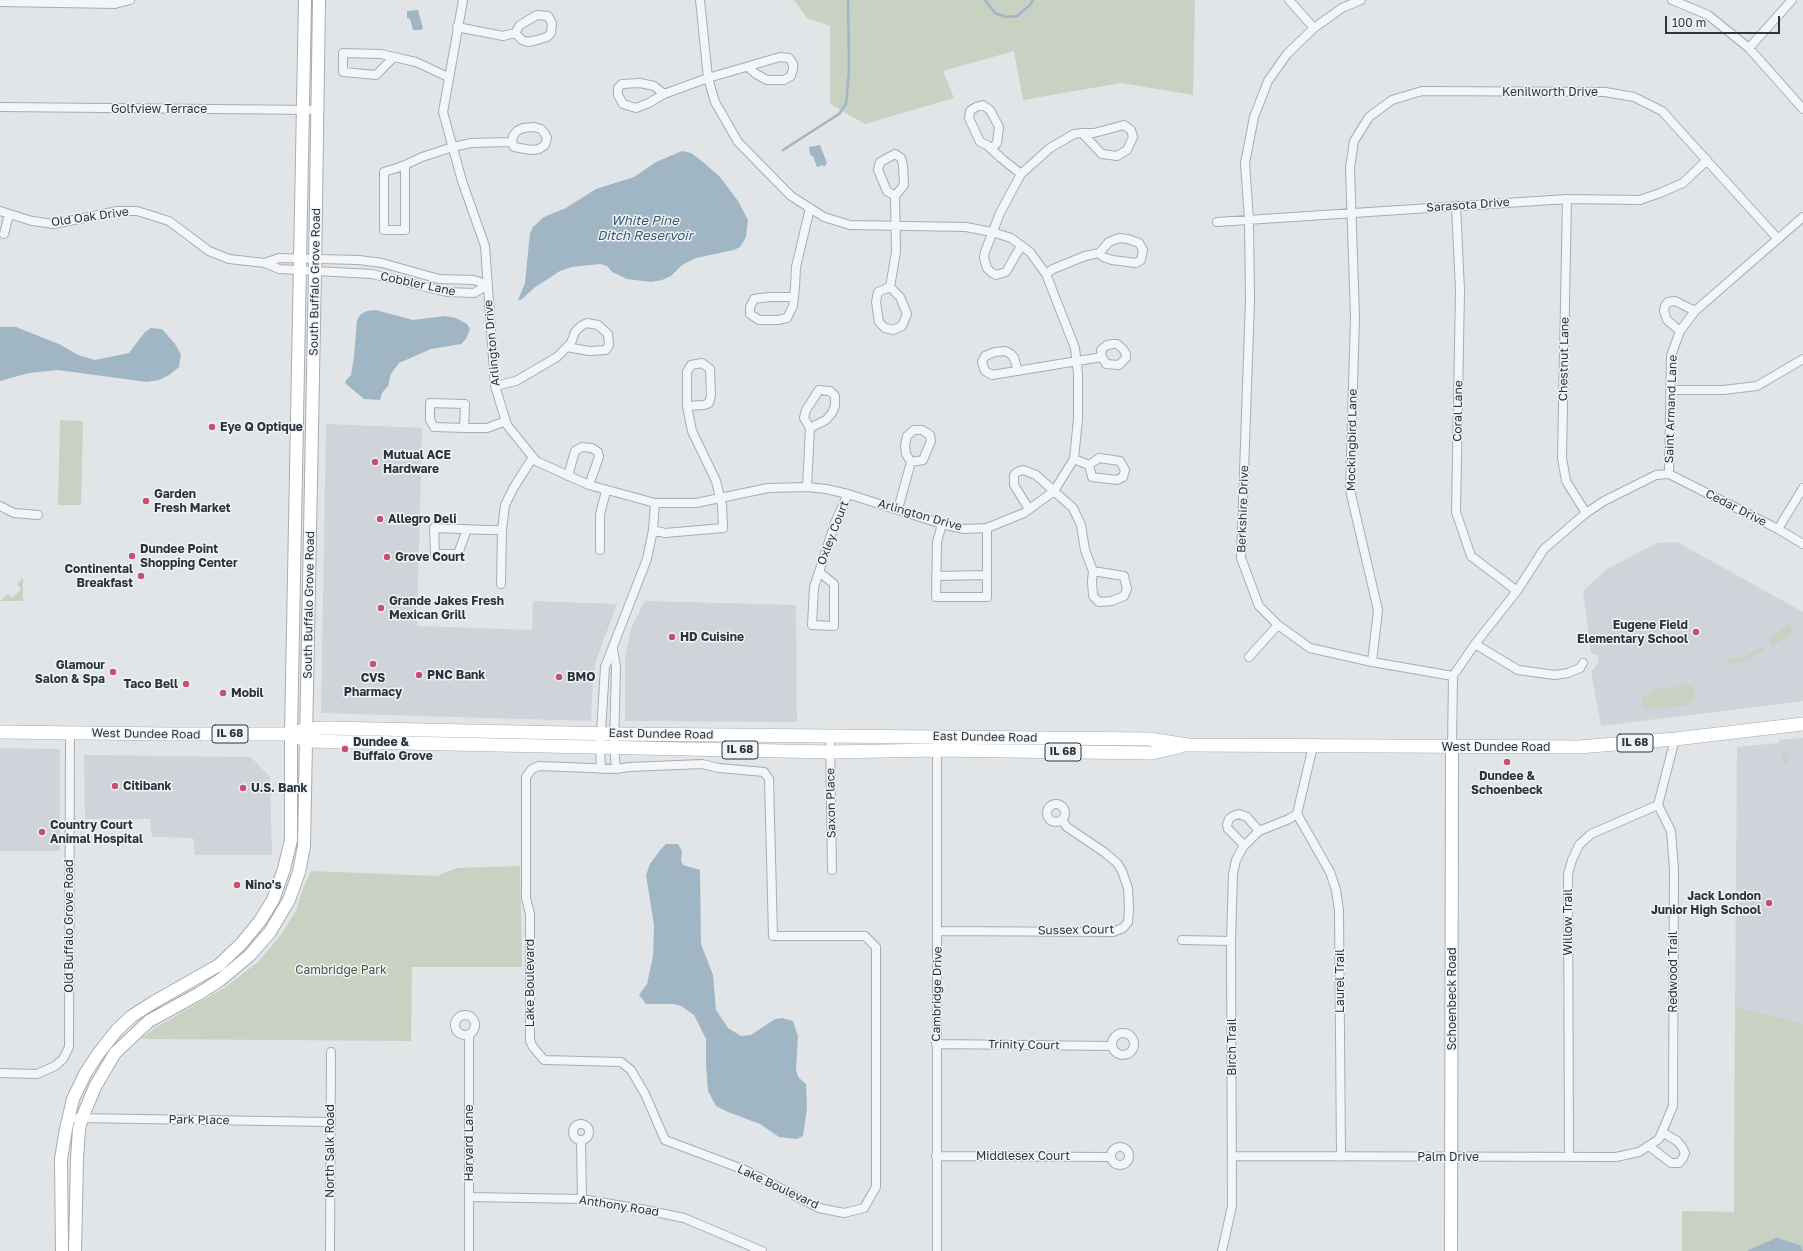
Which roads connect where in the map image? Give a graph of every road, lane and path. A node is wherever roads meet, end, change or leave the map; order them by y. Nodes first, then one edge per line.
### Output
1 (130, 0) edge
2 (305, 0) edge
3 (319, 0) edge
4 (463, 0) edge
5 (700, 0) edge
6 (1289, 0) edge
7 (1361, 0) edge
8 (1672, 0) edge
9 (1792, 0) edge
10 (0, 2) edge
11 (48, 2) edge
12 (457, 27) junction
13 (1314, 28) junction
14 (515, 34) dead end
15 (1749, 48) junction
16 (394, 57) junction
17 (748, 67) junction
18 (448, 77) junction
19 (708, 78) junction
20 (664, 94) junction
21 (0, 107) edge
22 (1803, 109) edge
23 (303, 110) junction
24 (317, 110) junction
25 (1082, 134) junction
26 (512, 142) dead end
27 (453, 146) junction
28 (991, 149) junction
29 (1707, 160) junction
30 (405, 165) junction
31 (1021, 174) junction
32 (895, 196) junction
33 (1567, 199) junction
34 (1456, 206) junction
35 (810, 208) junction
36 (0, 211) edge
37 (9, 214) junction
38 (1352, 214) junction
39 (1803, 217) edge
40 (1249, 220) junction
41 (1217, 222) dead end
42 (894, 225) junction
43 (992, 232) junction
44 (4, 234) dead end
45 (1778, 239) junction
46 (1021, 246) junction
47 (1100, 253) junction
48 (309, 258) junction
49 (265, 263) junction
50 (308, 271) junction
51 (1046, 274) junction
52 (488, 285) junction
53 (890, 287) junction
54 (794, 297) junction
55 (1696, 312) junction
56 (1680, 331) junction
57 (567, 347) junction
58 (1102, 357) dead end
59 (1803, 360) edge
60 (1077, 361) junction
61 (1018, 371) dead end
62 (495, 386) junction
63 (1670, 390) junction
64 (686, 406) junction
65 (506, 421) junction
66 (464, 428) junction
67 (810, 428) junction
68 (533, 457) junction
69 (1074, 458) junction
70 (911, 462) dead end
71 (1089, 465) dead end
72 (1669, 474) junction
73 (568, 476) junction
74 (589, 486) junction
75 (807, 487) junction
76 (1803, 488) edge
77 (606, 491) junction
78 (1054, 491) junction
79 (848, 494) junction
80 (720, 499) junction
81 (655, 503) junction
82 (0, 506) edge
83 (1029, 509) junction
84 (898, 510) junction
85 (1586, 513) junction
86 (38, 515) dead end
87 (942, 524) junction
88 (986, 528) junction
89 (468, 529) junction
90 (1778, 529) junction
91 (502, 530) junction
92 (653, 530) junction
93 (1803, 544) edge
94 (600, 550) dead end
95 (1094, 571) junction
96 (818, 572) junction
97 (986, 575) junction
98 (936, 576) junction
99 (501, 584) dead end
100 (1517, 591) junction
101 (1278, 625) junction
102 (1475, 644) junction
103 (613, 649) junction
104 (1249, 657) dead end
105 (1372, 662) junction
106 (1583, 663) dead end
107 (1453, 676) junction
108 (1803, 724) edge
109 (0, 732) edge
110 (70, 733) junction
111 (291, 734) junction
112 (601, 734) junction
113 (615, 734) junction
114 (307, 735) junction
115 (830, 736) junction
116 (937, 737) junction
117 (1675, 739) junction
118 (1188, 745) junction
119 (1313, 746) junction
120 (1452, 747) junction
121 (600, 748) junction
122 (614, 748) junction
123 (937, 750) junction
124 (830, 752) junction
125 (601, 769) junction
126 (616, 769) junction
127 (1658, 805) junction
128 (1297, 814) junction
129 (1062, 820) dead end
130 (1259, 831) junction
131 (1244, 845) junction
132 (832, 870) dead end
133 (938, 931) junction
134 (1182, 940) dead end
135 (1231, 940) junction
136 (469, 1035) dead end
137 (936, 1044) junction
138 (1112, 1046) dead end
139 (331, 1052) dead end
140 (0, 1073) edge
141 (68, 1118) junction
142 (82, 1118) junction
143 (330, 1122) junction
144 (1660, 1136) junction
145 (582, 1140) dead end
146 (1649, 1146) junction
147 (936, 1156) junction
148 (1232, 1156) junction
149 (1110, 1157) dead end
150 (1341, 1157) junction
151 (1451, 1157) junction
152 (1569, 1157) junction
153 (469, 1197) junction
154 (582, 1199) junction
155 (62, 1251) edge
156 (75, 1251) edge
157 (330, 1251) edge
158 (468, 1251) edge
159 (762, 1251) edge
160 (937, 1251) edge
161 (1222, 1251) edge
162 (1451, 1251) edge

1 - 11 street
2 - 23 main road, South Buffalo Grove Road
3 - 24 main road, South Buffalo Grove Road
4 - 12 street, Arlington Drive
5 - 19 street, Arlington Drive
6 - 13 street
7 - 13 street, Berkshire Drive
8 - 15 street
9 - 15 street
10 - 11 street
12 - 14 street
12 - 18 street, Arlington Drive
13 - 40 street, Berkshire Drive
15 - 22 street
16 - 16 street
16 - 18 street
17 - 17 street
17 - 19 street
18 - 27 street, Arlington Drive
19 - 20 street
19 - 35 street, Arlington Drive
20 - 20 street
21 - 23 street, Golfview Terrace
23 - 24 street, Golfview Terrace
23 - 48 main road, South Buffalo Grove Road
24 - 48 main road, South Buffalo Grove Road
25 - 25 street
25 - 31 street
26 - 27 street
27 - 30 street
27 - 52 street, Arlington Drive
28 - 28 street
28 - 31 street
29 - 33 street, Sarasota Drive
29 - 38 street, Kenilworth Drive
29 - 45 street, Kenilworth Drive
30 - 30 street
31 - 43 street
32 - 32 street
32 - 42 street
33 - 34 street, Sarasota Drive
33 - 85 street, Chestnut Lane
34 - 38 street, Sarasota Drive
34 - 100 street, Coral Lane
35 - 42 street, Arlington Drive
35 - 54 street
36 - 37 street, Old Oak Drive
37 - 44 street
37 - 49 street, Old Oak Drive
38 - 40 street, Sarasota Drive
38 - 105 street, Mockingbird Lane
39 - 45 street, Saint Armand Lane
40 - 41 street, Sarasota Drive
40 - 101 street, Berkshire Drive
42 - 43 street, Arlington Drive
42 - 53 street
43 - 46 street, Arlington Drive
43 - 46 street
45 - 55 street, Saint Armand Lane
46 - 51 street, Arlington Drive
47 - 47 street
47 - 51 street
48 - 49 street, Old Oak Drive
48 - 50 main road, South Buffalo Grove Road
48 - 52 street, Cobbler Lane
49 - 50 street, Old Oak Drive
50 - 52 street, Cobbler Lane
50 - 111 main road, South Buffalo Grove Road
50 - 114 main road, South Buffalo Grove Road
51 - 60 street, Arlington Drive
52 - 62 street, Arlington Drive
53 - 53 street
54 - 54 street
55 - 56 street, Saint Armand Lane
55 - 56 street
56 - 63 street, Saint Armand Lane
57 - 57 street
57 - 62 street
58 - 60 street
59 - 63 street
60 - 61 street
60 - 69 street, Arlington Drive
62 - 65 street, Arlington Drive
63 - 72 street, Saint Armand Lane
64 - 64 street
64 - 80 street
65 - 66 street
65 - 68 street, Arlington Drive
66 - 66 street
67 - 67 street
67 - 75 street
68 - 73 street, Arlington Drive
68 - 91 street
69 - 71 street
69 - 78 street, Arlington Drive
70 - 84 street
72 - 85 street, Saint Armand Lane
72 - 90 street, Cedar Drive
73 - 74 street, Arlington Drive
73 - 74 street
74 - 77 street, Arlington Drive
75 - 79 street, Arlington Drive
75 - 80 street, Arlington Drive
76 - 90 street
77 - 81 street, Arlington Drive
77 - 94 street
78 - 83 street, Arlington Drive
78 - 83 street
78 - 95 street
79 - 84 street, Arlington Drive
79 - 96 street, Oxley Court
80 - 81 street, Arlington Drive
80 - 92 street
81 - 92 street
82 - 86 street
83 - 88 street, Arlington Drive
84 - 87 street, Arlington Drive
85 - 100 street, Saint Armand Lane
87 - 88 street, Arlington Drive
87 - 98 street
88 - 97 street
89 - 89 street
89 - 91 street
90 - 93 street, Cedar Drive
91 - 99 street
92 - 103 street
95 - 95 street
96 - 96 street, Oxley Court
97 - 98 street
97 - 98 street
100 - 102 street, Saint Armand Lane
101 - 104 street
101 - 105 street, Berkshire Drive
102 - 106 street
102 - 107 street, Saint Armand Lane
103 - 112 street
103 - 113 street
105 - 107 street, Berkshire Drive
107 - 120 street
108 - 117 main road, West Dundee Road / IL 68
109 - 110 main road, West Dundee Road / IL 68
110 - 111 main road, West Dundee Road / IL 68
110 - 140 street, Old Buffalo Grove Road
111 - 114 main road, East Dundee Road / IL 68
111 - 141 main road, South Buffalo Grove Road
112 - 113 main road, East Dundee Road / IL 68
112 - 114 main road, East Dundee Road / IL 68
112 - 121 street
113 - 115 main road, East Dundee Road / IL 68
113 - 122 street
114 - 121 main road, East Dundee Road / IL 68
114 - 142 main road, South Buffalo Grove Road
115 - 116 main road, East Dundee Road / IL 68
115 - 124 street, Saxon Place
116 - 118 main road, East Dundee Road / IL 68
116 - 123 street, Cambridge Drive
117 - 120 main road, West Dundee Road / IL 68
117 - 127 street
118 - 119 main road, West Dundee Road / IL 68
118 - 123 main road, East Dundee Road / IL 68
119 - 120 main road, West Dundee Road / IL 68
119 - 128 street
120 - 151 main road, Schoenbeck Road
121 - 122 main road, East Dundee Road / IL 68
121 - 125 street
122 - 124 main road, East Dundee Road / IL 68
122 - 126 street
123 - 124 main road, East Dundee Road / IL 68
123 - 133 street, Cambridge Drive
124 - 132 street, Saxon Place
125 - 126 street, Lake Boulevard
125 - 126 street, Lake Boulevard
127 - 144 street, Redwood Trail
127 - 152 street, Willow Trail
128 - 130 street, Birch Trail
128 - 150 street, Laurel Trail
129 - 133 street, Sussex Court
130 - 131 street, Birch Trail
130 - 131 street
131 - 135 street, Birch Trail
133 - 137 street, Cambridge Drive
134 - 135 street
135 - 148 street, Birch Trail
136 - 153 street, Harvard Lane
137 - 138 street, Trinity Court
137 - 147 street, Cambridge Drive
139 - 143 street, North Salk Road
141 - 142 street, Park Place
141 - 155 main road, South Buffalo Grove Road
142 - 143 street, Park Place
142 - 156 main road, South Buffalo Grove Road
143 - 157 street, North Salk Road
144 - 146 street, Palm Drive
144 - 146 street
145 - 154 street
146 - 152 street, Palm Drive
147 - 149 street, Middlesex Court
147 - 160 street, Cambridge Drive
148 - 150 street, Palm Drive
148 - 161 street, Birch Trail
150 - 151 street, Palm Drive
151 - 152 street, Palm Drive
151 - 162 main road, Schoenbeck Road
153 - 154 street, Anthony Road
153 - 158 street, Harvard Lane
154 - 159 street, Anthony Road

